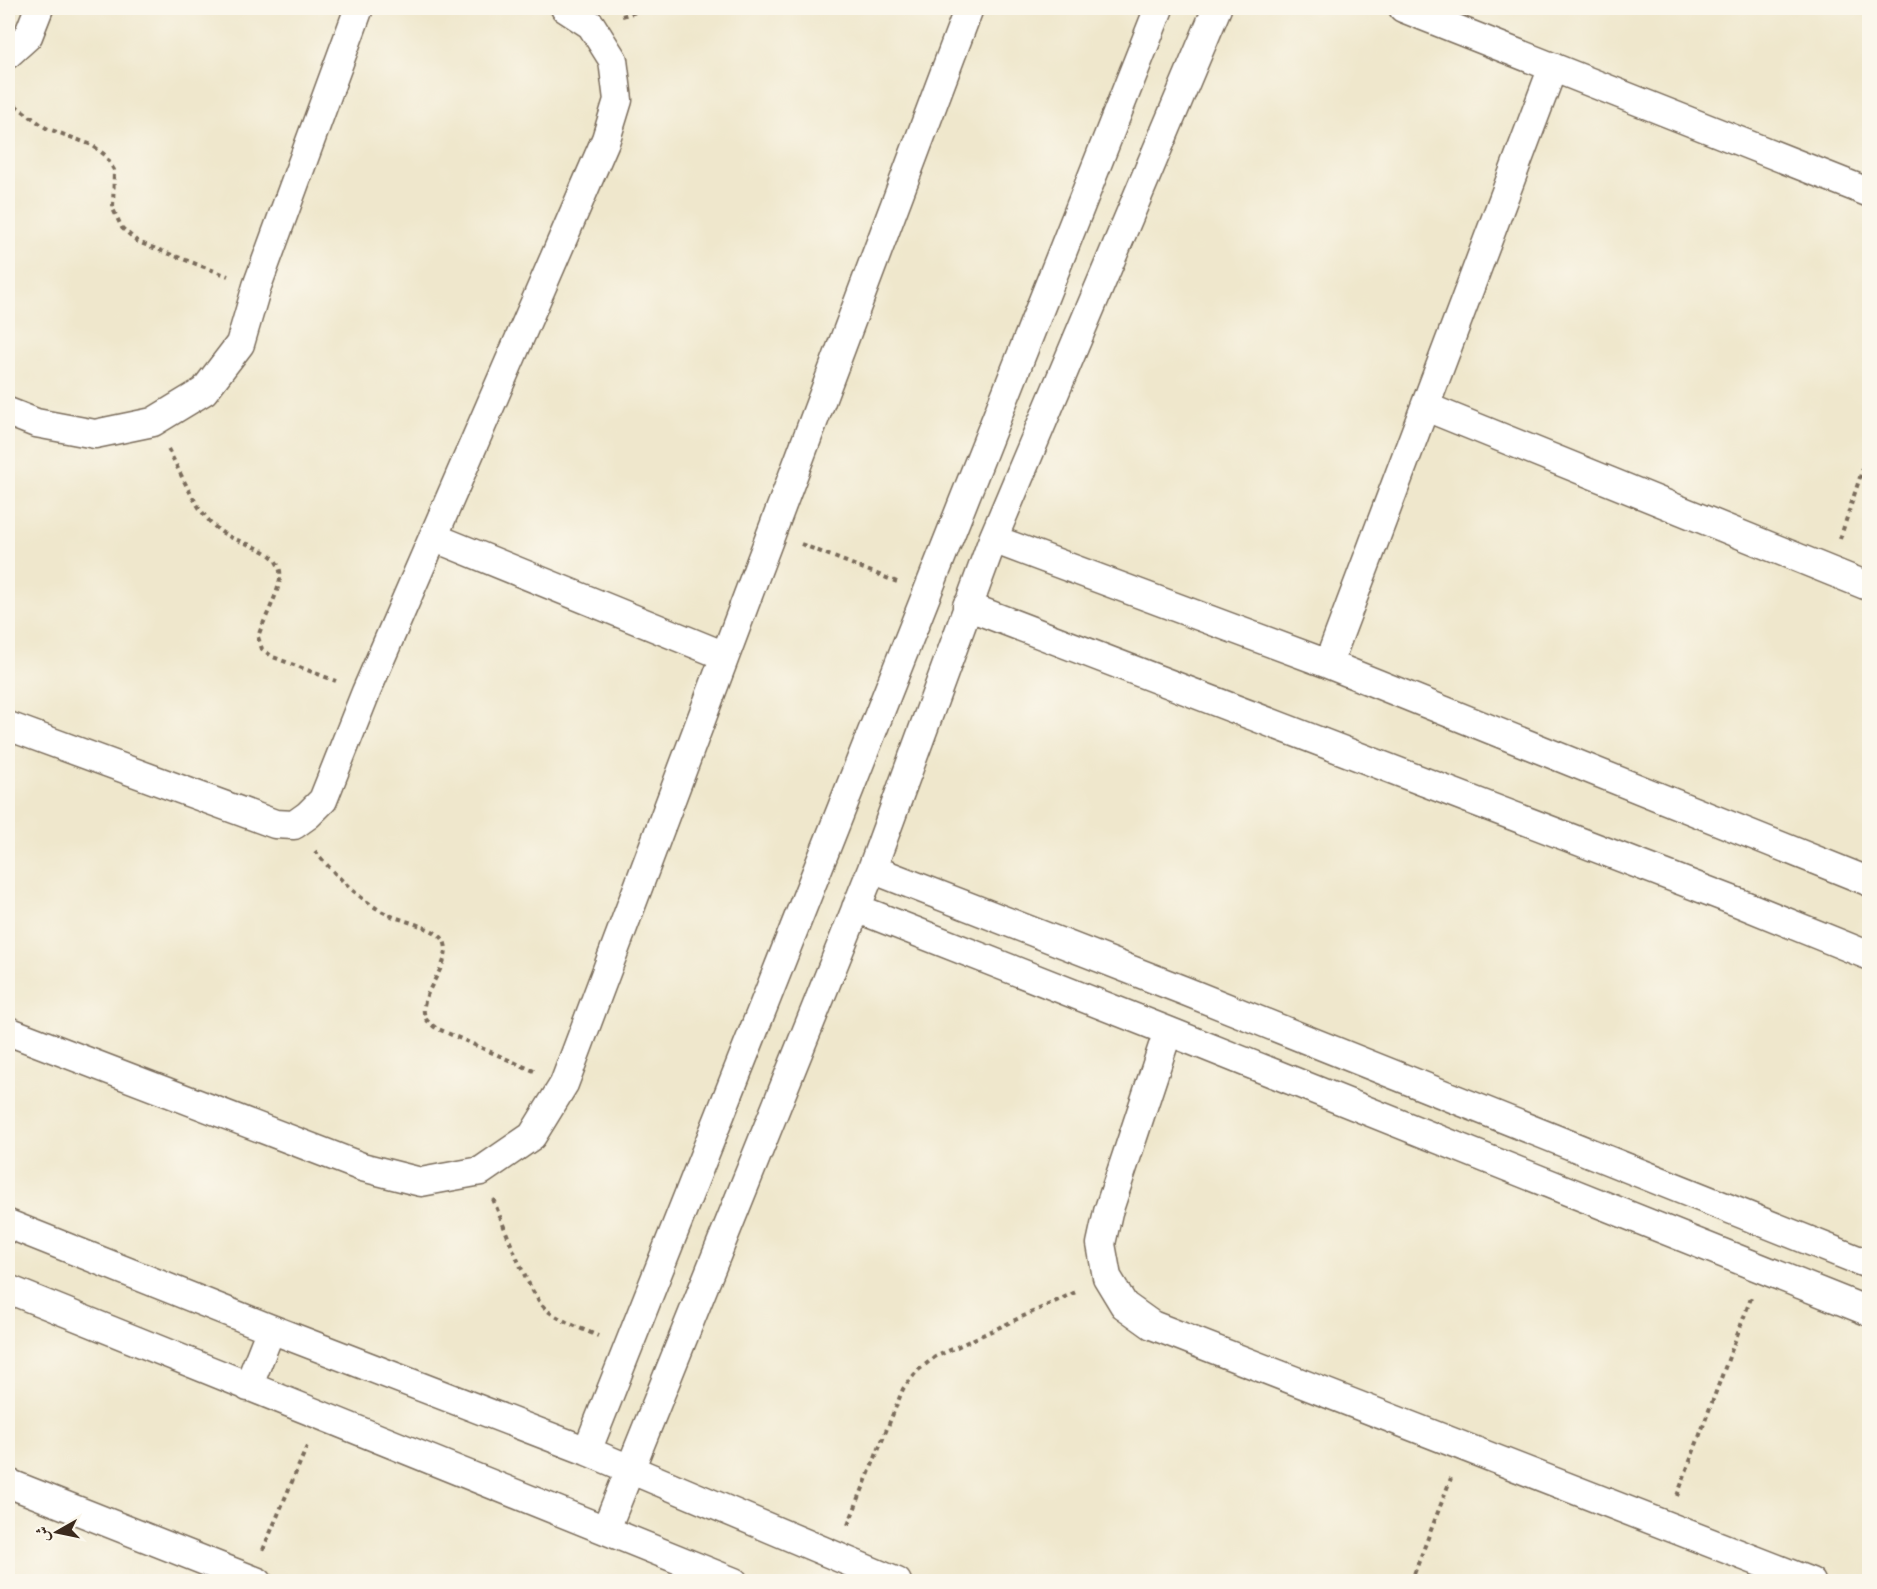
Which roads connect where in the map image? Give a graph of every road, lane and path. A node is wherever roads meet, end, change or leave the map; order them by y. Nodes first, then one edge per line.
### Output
1 (39, 8) edge
2 (359, 8) edge
3 (565, 8) edge
4 (969, 8) edge
5 (1159, 8) edge
6 (1217, 8) edge
7 (1403, 8) edge
8 (8, 54) edge
9 (1553, 67) junction
10 (8, 100) edge
11 (1869, 193) edge
12 (256, 286) junction
13 (1426, 407) junction
14 (8, 412) edge
15 (153, 422) junction
16 (1869, 446) edge
17 (772, 532) junction
18 (433, 537) junction
19 (993, 539) junction
20 (1830, 571) junction
21 (1869, 587) edge
22 (926, 593) junction
23 (967, 606) junction
24 (725, 656) junction
25 (1328, 664) junction
26 (366, 692) junction
27 (8, 726) edge
28 (294, 825) junction
29 (872, 868) junction
30 (1869, 882) edge
31 (856, 909) junction
32 (1869, 956) edge
33 (8, 1030) edge
34 (1168, 1031) junction
35 (564, 1084) junction
36 (481, 1171) junction
37 (8, 1224) edge
38 (1869, 1265) edge
39 (1762, 1269) junction
40 (1107, 1277) junction
41 (8, 1289) edge
42 (1869, 1312) edge
43 (271, 1329) junction
44 (628, 1350) junction
45 (248, 1387) junction
46 (320, 1416) junction
47 (1463, 1446) junction
48 (588, 1452) junction
49 (630, 1470) junction
50 (8, 1483) edge
51 (1666, 1525) junction
52 (606, 1529) junction
53 (836, 1557) junction
54 (254, 1580) edge
55 (734, 1581) edge
56 (897, 1581) edge
57 (1411, 1581) edge
58 (1811, 1581) edge

1 - 8 street
2 - 12 street
3 - 18 street
4 - 17 street
5 - 22 street
6 - 19 street
7 - 9 street
9 - 11 street
9 - 13 street
10 - 12 path
12 - 15 street
13 - 20 street
13 - 25 street
14 - 15 street
15 - 26 path
16 - 20 path
17 - 22 path
17 - 24 street
18 - 24 street
18 - 26 street
19 - 23 street
19 - 25 street
20 - 21 street
22 - 44 street
23 - 29 street
23 - 32 street
24 - 35 street
25 - 30 street
26 - 28 street
27 - 28 street
28 - 35 path
29 - 31 street
29 - 38 street
31 - 34 street
31 - 49 street
33 - 36 street
34 - 39 street
34 - 40 street
35 - 36 street
36 - 44 path
37 - 43 street
39 - 42 street
39 - 51 path
40 - 47 street
40 - 53 path
41 - 45 street
43 - 45 street
43 - 48 street
44 - 48 street
45 - 46 street
46 - 52 street
46 - 54 path
47 - 51 street
47 - 57 path
48 - 49 street
49 - 52 street
49 - 53 street
50 - 54 street
51 - 58 street
52 - 55 street
53 - 56 street

